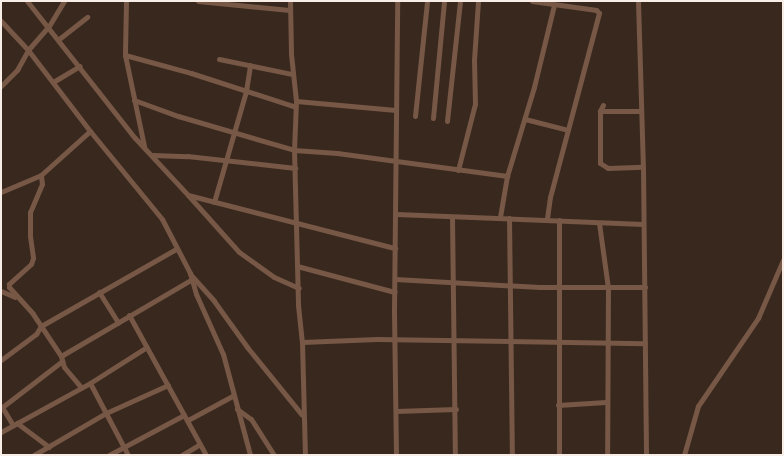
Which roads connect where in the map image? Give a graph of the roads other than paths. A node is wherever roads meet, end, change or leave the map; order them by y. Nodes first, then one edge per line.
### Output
1 (64, 1) edge
2 (126, 1) edge
3 (198, 1) edge
4 (203, 1) edge
5 (290, 1) edge
6 (397, 1) edge
7 (428, 1) edge
8 (444, 1) edge
9 (460, 1) edge
10 (478, 1) edge
11 (532, 1) edge
12 (638, 1) edge
13 (30, 2) edge
14 (226, 3) edge
15 (554, 5) junction
16 (290, 10) junction
17 (87, 17) dead end
18 (1, 21) edge
19 (49, 26) junction
20 (59, 39) junction
21 (28, 50) junction
22 (125, 55) junction
23 (219, 58) dead end
24 (250, 64) junction
25 (80, 66) junction
26 (292, 74) junction
27 (53, 82) junction
28 (1, 86) edge
29 (246, 91) junction
30 (134, 100) junction
31 (296, 104) junction
32 (603, 104) dead end
33 (396, 110) junction
34 (600, 111) junction
35 (640, 111) junction
36 (415, 116) dead end
37 (433, 118) dead end
38 (525, 119) junction
39 (447, 121) dead end
40 (568, 130) junction
41 (90, 131) junction
42 (233, 133) junction
43 (144, 147) junction
44 (294, 150) junction
45 (153, 155) junction
46 (225, 160) junction
47 (397, 162) junction
48 (643, 167) junction
49 (295, 168) junction
50 (458, 170) junction
51 (41, 175) junction
52 (507, 176) junction
53 (1, 192) edge
54 (188, 195) junction
55 (214, 202) junction
56 (396, 214) junction
57 (452, 217) junction
58 (500, 217) junction
59 (509, 218) junction
60 (547, 219) junction
61 (559, 220) junction
62 (599, 223) junction
63 (297, 224) junction
64 (643, 224) junction
65 (395, 248) junction
66 (176, 249) junction
67 (783, 260) edge
68 (297, 266) junction
69 (190, 273) junction
70 (192, 279) junction
71 (395, 279) junction
72 (454, 283) junction
73 (511, 286) junction
74 (559, 287) junction
75 (645, 287) junction
76 (299, 288) junction
77 (608, 288) junction
78 (1, 291) edge
79 (100, 292) junction
80 (395, 292) junction
81 (18, 299) junction
82 (129, 315) junction
83 (118, 322) junction
84 (41, 326) junction
85 (396, 340) junction
86 (302, 342) junction
87 (454, 342) junction
88 (511, 342) junction
89 (559, 343) junction
90 (645, 343) junction
91 (607, 344) junction
92 (148, 348) junction
93 (61, 356) junction
94 (1, 360) edge
95 (61, 362) junction
96 (90, 383) junction
97 (168, 385) junction
98 (81, 387) junction
99 (234, 395) junction
100 (606, 402) junction
101 (558, 405) junction
102 (2, 408) edge
103 (456, 408) junction
104 (237, 409) junction
105 (396, 411) junction
106 (106, 414) junction
107 (184, 415) junction
108 (302, 416) junction
109 (188, 420) junction
110 (15, 424) junction
111 (1, 432) edge
112 (200, 444) junction
113 (123, 446) junction
114 (49, 447) junction
115 (34, 455) edge
116 (109, 455) edge
117 (128, 455) edge
118 (182, 455) edge
119 (206, 455) edge
120 (250, 455) edge
121 (274, 455) edge
122 (305, 455) edge
123 (396, 455) edge
124 (455, 455) edge
125 (512, 455) edge
126 (559, 455) edge
127 (607, 455) edge
128 (646, 455) edge
129 (684, 455) edge

1 - 19 street
2 - 22 street
3 - 4 street
4 - 14 street
5 - 16 street
6 - 33 street
7 - 36 street
8 - 37 street
9 - 39 street
10 - 50 street
11 - 15 street
12 - 35 street
13 - 19 street
14 - 16 street
15 - 38 street
15 - 40 street
16 - 26 street
17 - 20 street
18 - 21 street
19 - 20 street
19 - 21 street
20 - 25 street
21 - 27 street
21 - 28 street
22 - 29 street
22 - 30 street
23 - 24 street
24 - 26 street
24 - 29 street
25 - 27 street
25 - 43 street
26 - 31 street
27 - 41 street
29 - 31 street
29 - 42 street
30 - 42 street
30 - 43 street
31 - 33 street
31 - 44 street
32 - 34 street
33 - 47 street
34 - 35 street
34 - 48 street
35 - 48 street
38 - 40 street
38 - 52 street
40 - 60 street
41 - 51 street
41 - 66 street
42 - 44 street
42 - 46 street
43 - 45 street
44 - 47 street
44 - 49 street
45 - 46 street
45 - 54 street
46 - 49 street
46 - 55 street
47 - 50 street
47 - 56 street
48 - 64 street
49 - 63 street
50 - 52 street
51 - 53 street
51 - 81 street
52 - 58 street
54 - 55 street
54 - 76 street
55 - 63 street
56 - 57 street
56 - 65 street
57 - 58 street
57 - 72 street
58 - 59 street
59 - 60 street
59 - 73 street
60 - 61 street
61 - 62 street
61 - 74 street
62 - 64 street
62 - 77 street
63 - 65 street
63 - 68 street
64 - 75 street
65 - 71 street
66 - 69 street
66 - 79 street
67 - 129 street
68 - 76 street
68 - 80 street
69 - 70 street
69 - 108 street
70 - 82 street
70 - 99 street
71 - 72 street
71 - 80 street
72 - 73 street
72 - 87 street
73 - 74 street
73 - 88 street
74 - 77 street
74 - 89 street
75 - 77 street
75 - 90 street
76 - 86 street
77 - 91 street
78 - 81 street
79 - 83 street
79 - 84 street
80 - 85 street
81 - 84 street
82 - 83 street
82 - 92 street
83 - 93 street
84 - 93 street
84 - 94 street
85 - 86 street
85 - 87 street
85 - 105 street
86 - 108 street
87 - 88 street
87 - 103 street
88 - 89 street
88 - 125 street
89 - 91 street
89 - 101 street
90 - 91 street
90 - 128 street
91 - 100 street
92 - 96 street
92 - 97 street
93 - 95 street
95 - 98 street
95 - 102 street
96 - 98 street
96 - 106 street
97 - 106 street
97 - 107 street
98 - 110 street
99 - 104 street
99 - 109 street
100 - 101 street
100 - 127 street
101 - 126 street
102 - 110 street
103 - 105 street
103 - 124 street
104 - 120 street
104 - 121 street
105 - 123 street
106 - 113 street
106 - 114 street
107 - 109 street
107 - 113 street
108 - 122 street
109 - 112 street
110 - 111 street
110 - 114 street
112 - 118 street
112 - 119 street
113 - 116 street
113 - 117 street
114 - 115 street

